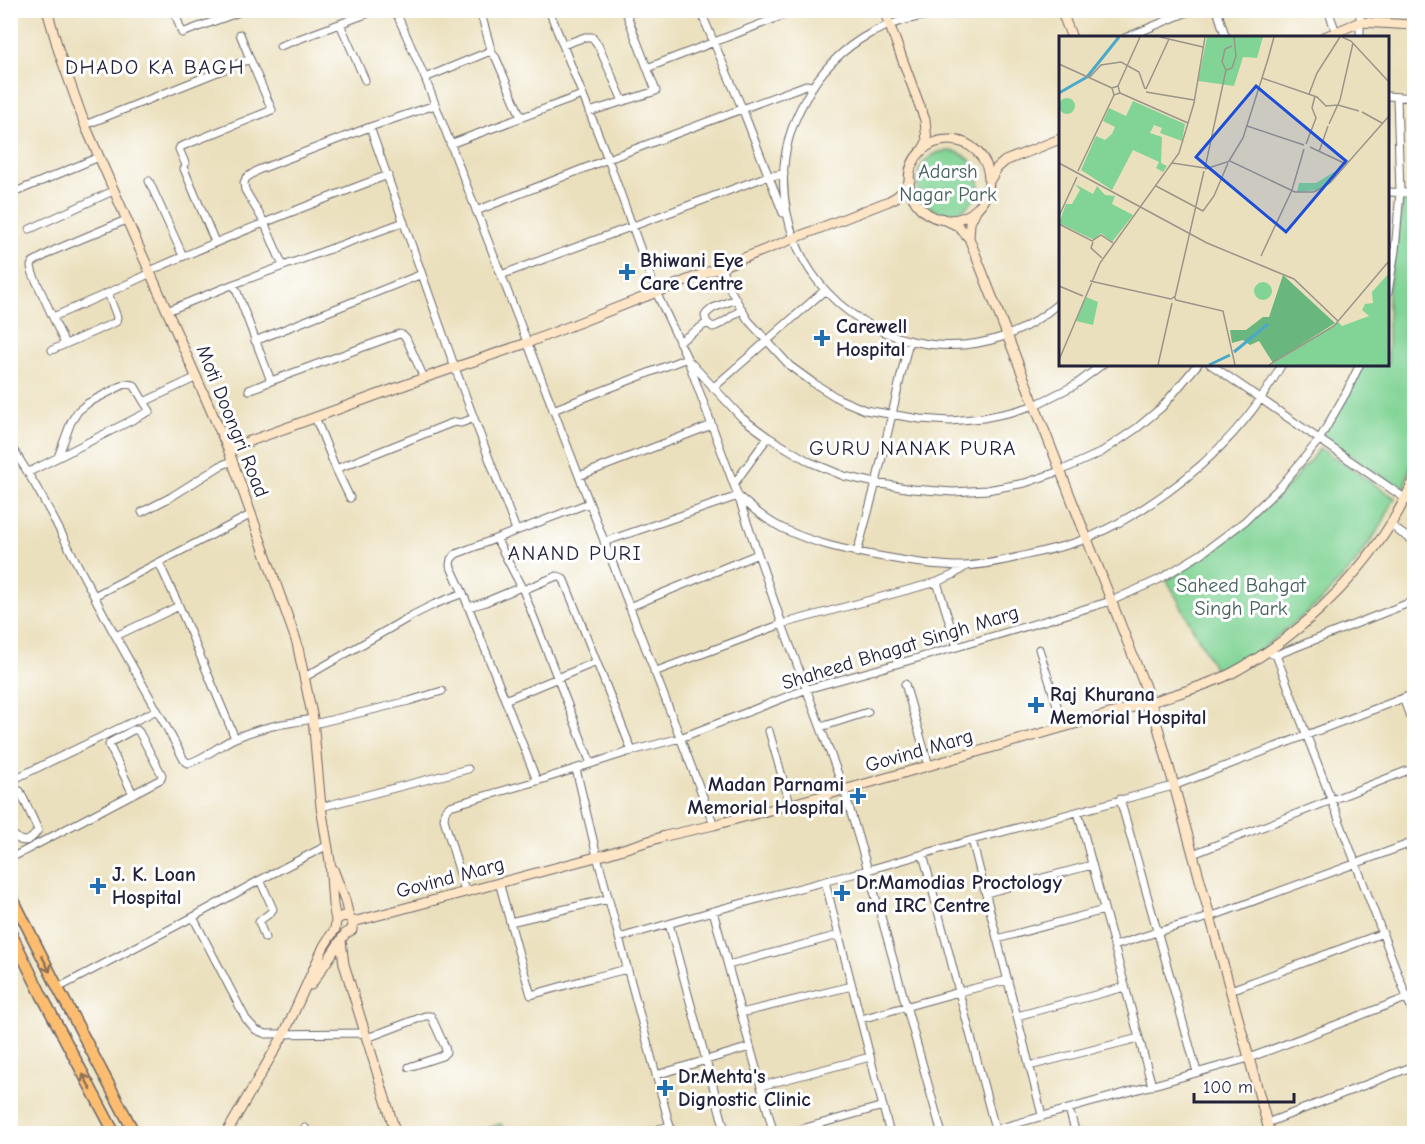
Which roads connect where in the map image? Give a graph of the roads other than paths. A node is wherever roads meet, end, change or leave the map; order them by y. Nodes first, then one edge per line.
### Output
1 (48, 10) edge
2 (174, 10) edge
3 (245, 10) edge
4 (377, 10) edge
5 (395, 10) edge
6 (480, 10) edge
7 (549, 10) edge
8 (625, 10) edge
9 (700, 10) edge
10 (797, 10) edge
11 (884, 10) edge
12 (990, 10) edge
13 (1061, 10) edge
14 (1192, 10) edge
15 (1217, 10) edge
16 (1328, 10) edge
17 (1360, 10) edge
18 (1360, 22) junction
19 (340, 24) junction
20 (890, 25) junction
21 (1414, 25) edge
22 (1336, 32) junction
23 (240, 34) dead end
24 (1071, 36) edge
25 (1130, 36) edge
26 (1225, 36) edge
27 (1327, 36) edge
28 (1360, 36) edge
29 (715, 43) junction
30 (280, 45) dead end
31 (563, 45) junction
32 (492, 53) junction
33 (250, 59) junction
34 (647, 68) junction
35 (424, 78) junction
36 (364, 80) dead end
37 (813, 86) junction
38 (582, 95) junction
39 (1389, 96) edge
40 (1397, 97) junction
41 (1414, 98) edge
42 (622, 101) junction
43 (435, 105) junction
44 (742, 108) junction
45 (589, 112) junction
46 (521, 117) junction
47 (925, 120) junction
48 (85, 125) junction
49 (370, 127) junction
50 (948, 140) junction
51 (1059, 140) edge
52 (450, 144) junction
53 (923, 150) junction
54 (982, 156) junction
55 (99, 157) junction
56 (608, 159) junction
57 (1005, 160) junction
58 (784, 174) junction
59 (388, 175) junction
60 (768, 176) junction
61 (910, 180) junction
62 (149, 181) dead end
63 (989, 181) junction
64 (113, 191) junction
65 (1389, 192) edge
66 (1400, 192) junction
67 (13, 193) dead end
68 (1414, 193) edge
69 (889, 201) junction
70 (977, 208) junction
71 (923, 209) junction
72 (476, 211) junction
73 (941, 218) junction
74 (126, 220) junction
75 (264, 222) junction
76 (404, 222) junction
77 (632, 226) junction
78 (30, 229) dead end
79 (794, 238) junction
80 (969, 238) junction
81 (215, 242) junction
82 (183, 256) junction
83 (283, 266) junction
84 (721, 267) junction
85 (151, 272) junction
86 (422, 274) junction
87 (501, 275) junction
88 (234, 284) junction
89 (1389, 286) edge
90 (825, 290) junction
91 (656, 292) junction
92 (108, 293) junction
93 (736, 299) junction
94 (1059, 304) edge
95 (742, 309) junction
96 (167, 311) junction
97 (53, 316) junction
98 (707, 323) junction
99 (1007, 335) junction
100 (255, 341) junction
101 (767, 341) junction
102 (909, 341) junction
103 (679, 342) junction
104 (527, 343) junction
105 (64, 344) junction
106 (52, 350) dead end
107 (687, 358) junction
108 (1100, 366) edge
109 (1196, 366) edge
110 (1213, 366) edge
111 (1281, 366) edge
112 (1359, 366) edge
113 (455, 368) junction
114 (197, 377) junction
115 (424, 378) junction
116 (271, 381) junction
117 (713, 388) junction
118 (249, 390) dead end
119 (1260, 400) junction
120 (144, 402) junction
121 (1035, 405) junction
122 (553, 410) junction
123 (892, 415) junction
124 (315, 417) junction
125 (474, 418) junction
126 (712, 425) junction
127 (768, 437) junction
128 (1319, 440) junction
129 (10, 446) edge
130 (228, 449) junction
131 (58, 457) junction
132 (232, 461) junction
133 (336, 469) junction
134 (1060, 471) junction
135 (29, 472) junction
136 (579, 476) junction
137 (1414, 480) edge
138 (876, 483) junction
139 (734, 484) junction
140 (738, 496) junction
141 (350, 498) dead end
142 (1410, 501) edge
143 (589, 503) junction
144 (142, 512) dead end
145 (252, 514) junction
146 (1390, 524) junction
147 (516, 530) junction
148 (1087, 538) junction
149 (497, 540) junction
150 (1414, 541) edge
151 (604, 542) junction
152 (857, 553) junction
153 (758, 554) junction
154 (159, 563) junction
155 (966, 566) junction
156 (937, 582) junction
157 (522, 588) junction
158 (463, 594) junction
159 (94, 596) junction
160 (1111, 601) junction
161 (1414, 601) edge
162 (179, 606) junction
163 (468, 607) junction
164 (629, 607) junction
165 (783, 624) junction
166 (116, 636) junction
167 (957, 647) junction
168 (1039, 649) dead end
169 (1264, 654) junction
170 (1276, 655) junction
171 (596, 662) junction
172 (654, 672) junction
173 (305, 676) junction
174 (558, 678) junction
175 (904, 684) dead end
176 (807, 689) junction
177 (442, 691) dead end
178 (1414, 694) edge
179 (1403, 698) junction
180 (505, 700) junction
181 (1151, 702) junction
182 (158, 710) junction
183 (868, 712) dead end
184 (314, 721) junction
185 (821, 727) junction
186 (1064, 727) junction
187 (1414, 727) edge
188 (769, 731) dead end
189 (1307, 735) junction
190 (235, 738) junction
191 (680, 738) junction
192 (632, 751) junction
193 (591, 764) junction
194 (929, 766) junction
195 (1414, 768) edge
196 (468, 769) dead end
197 (576, 769) junction
198 (10, 781) edge
199 (537, 781) junction
200 (1173, 786) junction
201 (844, 790) junction
202 (10, 792) edge
203 (133, 794) junction
204 (1120, 799) junction
205 (1332, 800) junction
206 (790, 804) junction
207 (321, 807) junction
208 (1077, 812) junction
209 (714, 825) junction
210 (10, 830) edge
211 (972, 840) junction
212 (1414, 842) edge
213 (328, 845) junction
214 (923, 854) junction
215 (1192, 854) junction
216 (597, 856) junction
217 (11, 858) edge
218 (330, 861) junction
219 (1357, 864) junction
220 (1092, 865) junction
221 (868, 870) junction
222 (260, 880) junction
223 (825, 881) junction
224 (500, 882) junction
225 (465, 891) junction
226 (986, 893) junction
227 (10, 894) edge
228 (608, 898) junction
229 (1104, 910) junction
230 (713, 911) junction
231 (193, 917) junction
232 (1210, 917) junction
233 (351, 919) junction
234 (510, 922) junction
235 (336, 924) junction
236 (669, 924) junction
237 (1157, 932) junction
238 (30, 933) junction
239 (1383, 933) junction
240 (839, 934) junction
241 (13, 936) edge
242 (265, 938) dead end
243 (343, 938) junction
244 (619, 938) junction
245 (997, 939) junction
246 (1114, 946) junction
247 (728, 965) junction
248 (627, 969) junction
249 (1008, 980) junction
250 (852, 986) junction
251 (1125, 987) junction
252 (58, 988) junction
253 (1231, 990) junction
254 (959, 992) junction
255 (302, 995) junction
256 (1411, 996) edge
257 (906, 1006) junction
258 (741, 1013) junction
259 (1017, 1016) junction
260 (1414, 1016) edge
261 (861, 1019) junction
262 (284, 1034) junction
263 (366, 1035) junction
264 (1139, 1038) junction
265 (750, 1047) junction
266 (870, 1057) junction
267 (1250, 1058) junction
268 (706, 1060) junction
269 (1029, 1066) junction
270 (1414, 1066) edge
271 (409, 1067) dead end
272 (1197, 1072) junction
273 (656, 1075) junction
274 (761, 1086) junction
275 (1152, 1086) junction
276 (883, 1106) junction
277 (1069, 1108) junction
278 (1042, 1115) junction
279 (1267, 1123) junction
280 (10, 1128) edge
281 (671, 1130) edge
282 (992, 1131) edge
283 (14, 1134) edge
284 (115, 1134) edge
285 (135, 1134) edge
286 (226, 1134) edge
287 (298, 1134) edge
288 (309, 1134) edge
289 (396, 1134) edge
290 (640, 1134) edge
291 (726, 1134) edge
292 (774, 1134) edge
293 (784, 1134) edge
294 (890, 1134) edge
295 (942, 1134) edge
296 (979, 1134) edge
297 (1076, 1134) edge
298 (1270, 1134) edge

1 - 48 street, Moti Doongri Road
2 - 3 street
4 - 19 street
5 - 35 street
6 - 32 street
7 - 31 street
8 - 34 street
9 - 29 street
10 - 29 street
11 - 20 street
12 - 20 street
13 - 24 street
14 - 25 street
15 - 26 street
16 - 22 street
17 - 18 street
18 - 21 street
18 - 22 street
18 - 28 street
19 - 30 street
19 - 36 street
20 - 37 street
20 - 47 street
22 - 27 street
23 - 33 street
29 - 34 street
29 - 44 street
31 - 38 street
31 - 42 street
32 - 35 street
32 - 46 street
33 - 48 street
33 - 81 street
34 - 42 street
35 - 43 street
37 - 44 street
37 - 58 street
38 - 45 street
38 - 46 street
39 - 40 street
40 - 41 street
40 - 66 street
42 - 45 street
43 - 49 street
43 - 52 street
44 - 56 street
44 - 60 street
45 - 56 street
46 - 52 street
47 - 50 street
47 - 53 street
48 - 55 street, Moti Doongri Road
49 - 59 street
49 - 75 street
50 - 53 street
50 - 54 street
51 - 57 street
52 - 72 street
53 - 61 street
54 - 57 street
54 - 63 street
55 - 64 street, Moti Doongri Road
55 - 67 street
56 - 72 street
56 - 77 street
57 - 63 street
58 - 60 street
58 - 79 street
59 - 75 street
59 - 76 street
60 - 77 street
60 - 79 street
61 - 69 street
61 - 71 street
62 - 82 street
63 - 70 street
64 - 74 street, Moti Doongri Road
64 - 78 street
65 - 66 street
66 - 68 street
66 - 89 street
69 - 71 street
69 - 79 street
70 - 73 street
70 - 80 street
71 - 73 street
72 - 87 street
73 - 80 street
74 - 85 street, Moti Doongri Road
74 - 97 street
75 - 81 street
75 - 83 street
76 - 83 street
76 - 86 street
77 - 87 street
77 - 91 street
79 - 84 street
79 - 90 street
80 - 99 street
81 - 82 street
82 - 85 street
83 - 88 street
84 - 91 street
84 - 93 street
85 - 92 street
85 - 96 street, Moti Doongri Road
86 - 100 street
86 - 113 street
87 - 104 street
88 - 96 street
88 - 100 street
90 - 101 street
90 - 102 street
91 - 103 street
91 - 104 street
92 - 97 street
92 - 105 street
93 - 95 street
93 - 98 street
94 - 99 street
95 - 98 street
95 - 101 street
96 - 114 street, Moti Doongri Road
97 - 105 street
98 - 103 street
99 - 102 street
99 - 121 street
100 - 116 street
101 - 117 street
101 - 123 street
102 - 123 street
103 - 107 street
104 - 113 street
104 - 122 street
105 - 106 street
107 - 117 street
107 - 122 street
107 - 126 street
108 - 121 street
109 - 134 street
110 - 119 street
111 - 119 street
112 - 128 street, Shaheed Bhagat Singh Marg
113 - 115 street
113 - 125 street
114 - 120 street
114 - 130 street, Moti Doongri Road
115 - 116 street
115 - 124 street
116 - 118 street
117 - 127 street
119 - 128 street
119 - 148 street
120 - 131 street
120 - 131 street
121 - 123 street
121 - 134 street
122 - 136 street
123 - 138 street
124 - 130 street
124 - 133 street
125 - 133 street
125 - 147 street
126 - 136 street
126 - 139 street
127 - 138 street
127 - 139 street
128 - 142 street
128 - 160 street, Shaheed Bhagat Singh Marg
129 - 135 street
130 - 132 street, Moti Doongri Road
131 - 135 street
132 - 144 street
132 - 145 street, Moti Doongri Road
133 - 141 street
134 - 138 street
134 - 148 street
135 - 159 street
136 - 143 street
137 - 142 street, Govind Marg
138 - 152 street
139 - 140 street
140 - 151 street
140 - 152 street
140 - 153 street
142 - 146 street, Govind Marg
143 - 147 street
143 - 151 street
145 - 154 street
145 - 173 street, Moti Doongri Road
146 - 150 street
146 - 169 street, Govind Marg
147 - 149 street
148 - 155 street
148 - 160 street
149 - 157 street
149 - 158 street
151 - 164 street
152 - 155 street
153 - 164 street
153 - 165 street
154 - 159 street
154 - 162 street
155 - 156 street
156 - 165 street
156 - 167 street
157 - 163 street
157 - 171 street
157 - 174 street
158 - 163 street
158 - 173 street
159 - 166 street
160 - 167 street, Shaheed Bhagat Singh Marg
160 - 181 street
161 - 170 street
162 - 166 street
162 - 190 street
163 - 180 street
164 - 172 street
165 - 172 street
165 - 176 street
166 - 182 street
167 - 176 street, Shaheed Bhagat Singh Marg
168 - 186 street
169 - 170 street
169 - 181 street, Govind Marg
170 - 189 street
171 - 174 street
171 - 192 street
172 - 191 street
173 - 184 street, Moti Doongri Road
174 - 180 street
174 - 193 street
175 - 194 street
176 - 185 street
176 - 191 street, Shaheed Bhagat Singh Marg
177 - 184 street
178 - 179 street
179 - 187 street
179 - 189 street
180 - 199 street
181 - 186 street, Govind Marg
181 - 200 street
182 - 190 street
182 - 198 street
183 - 185 street
184 - 190 street
184 - 207 street, Moti Doongri Road
185 - 201 street
186 - 194 street, Govind Marg
188 - 206 street
189 - 200 street
189 - 205 street
191 - 192 street, Shaheed Bhagat Singh Marg
191 - 209 street
192 - 193 street, Shaheed Bhagat Singh Marg
193 - 197 street, Shaheed Bhagat Singh Marg
194 - 201 street, Govind Marg
195 - 205 street
196 - 207 street
197 - 199 street, Shaheed Bhagat Singh Marg
197 - 216 street
199 - 225 street, Shaheed Bhagat Singh Marg
200 - 204 street
200 - 215 street
201 - 206 street, Govind Marg
201 - 221 street
202 - 210 street
203 - 203 street
203 - 217 street
204 - 208 street
204 - 237 street
205 - 215 street
205 - 219 street
206 - 209 street, Govind Marg
207 - 213 street, Moti Doongri Road
208 - 211 street
208 - 220 street
209 - 216 street, Govind Marg
211 - 214 street
211 - 226 street
212 - 219 street
213 - 218 street, Moti Doongri Road
213 - 222 street
214 - 221 street
214 - 254 street
215 - 232 street
216 - 224 street, Govind Marg
216 - 228 street
218 - 233 street, Moti Doongri Road
218 - 235 street, Moti Doongri Road
219 - 232 street
219 - 239 street
220 - 226 street
220 - 229 street
221 - 223 street
221 - 257 street
222 - 231 street
222 - 242 street
223 - 230 street
223 - 240 street
224 - 225 street, Govind Marg
224 - 234 street
225 - 233 street, Govind Marg
226 - 245 street
227 - 238 main road
228 - 234 street
228 - 244 street
229 - 245 street
229 - 246 street
230 - 236 street
230 - 247 street
231 - 252 street
231 - 262 street
232 - 237 street
232 - 253 street
233 - 235 street, Govind Marg
233 - 243 street
234 - 248 street
235 - 243 street
235 - 255 street
236 - 244 street
236 - 268 street
237 - 246 street
237 - 272 street
238 - 241 main road
238 -> 252 main road
239 - 253 street
239 - 256 street
240 - 247 street
240 - 250 street
284 -> 241 main road
243 - 255 street
243 - 263 street
244 - 248 street
245 - 249 street
246 - 251 street
247 - 258 street
248 - 273 street
249 - 254 street
249 - 259 street
250 - 258 street
250 - 261 street
251 - 259 street
251 - 264 street
252 - 285 main road
253 - 267 street
254 - 257 street
254 - 282 street
255 - 262 street
256 - 260 street
256 - 267 street
257 - 261 street
257 - 295 street
258 - 265 street
259 - 269 street
261 - 266 street
262 - 263 street
262 - 286 street
263 - 271 street
263 - 289 street
264 - 269 street
264 - 275 street
265 - 268 street
265 - 274 street
266 - 274 street
266 - 276 street
267 - 272 street
267 - 279 street
268 - 273 street
268 - 291 street
269 - 278 street
270 - 279 street
272 - 275 street
273 - 281 street
274 - 292 street
275 - 277 street
276 - 293 street
276 - 294 street
277 - 278 street
277 - 297 street
278 - 282 street
279 - 298 street
280 - 283 street
281 - 290 street
282 - 296 street
287 - 288 street

